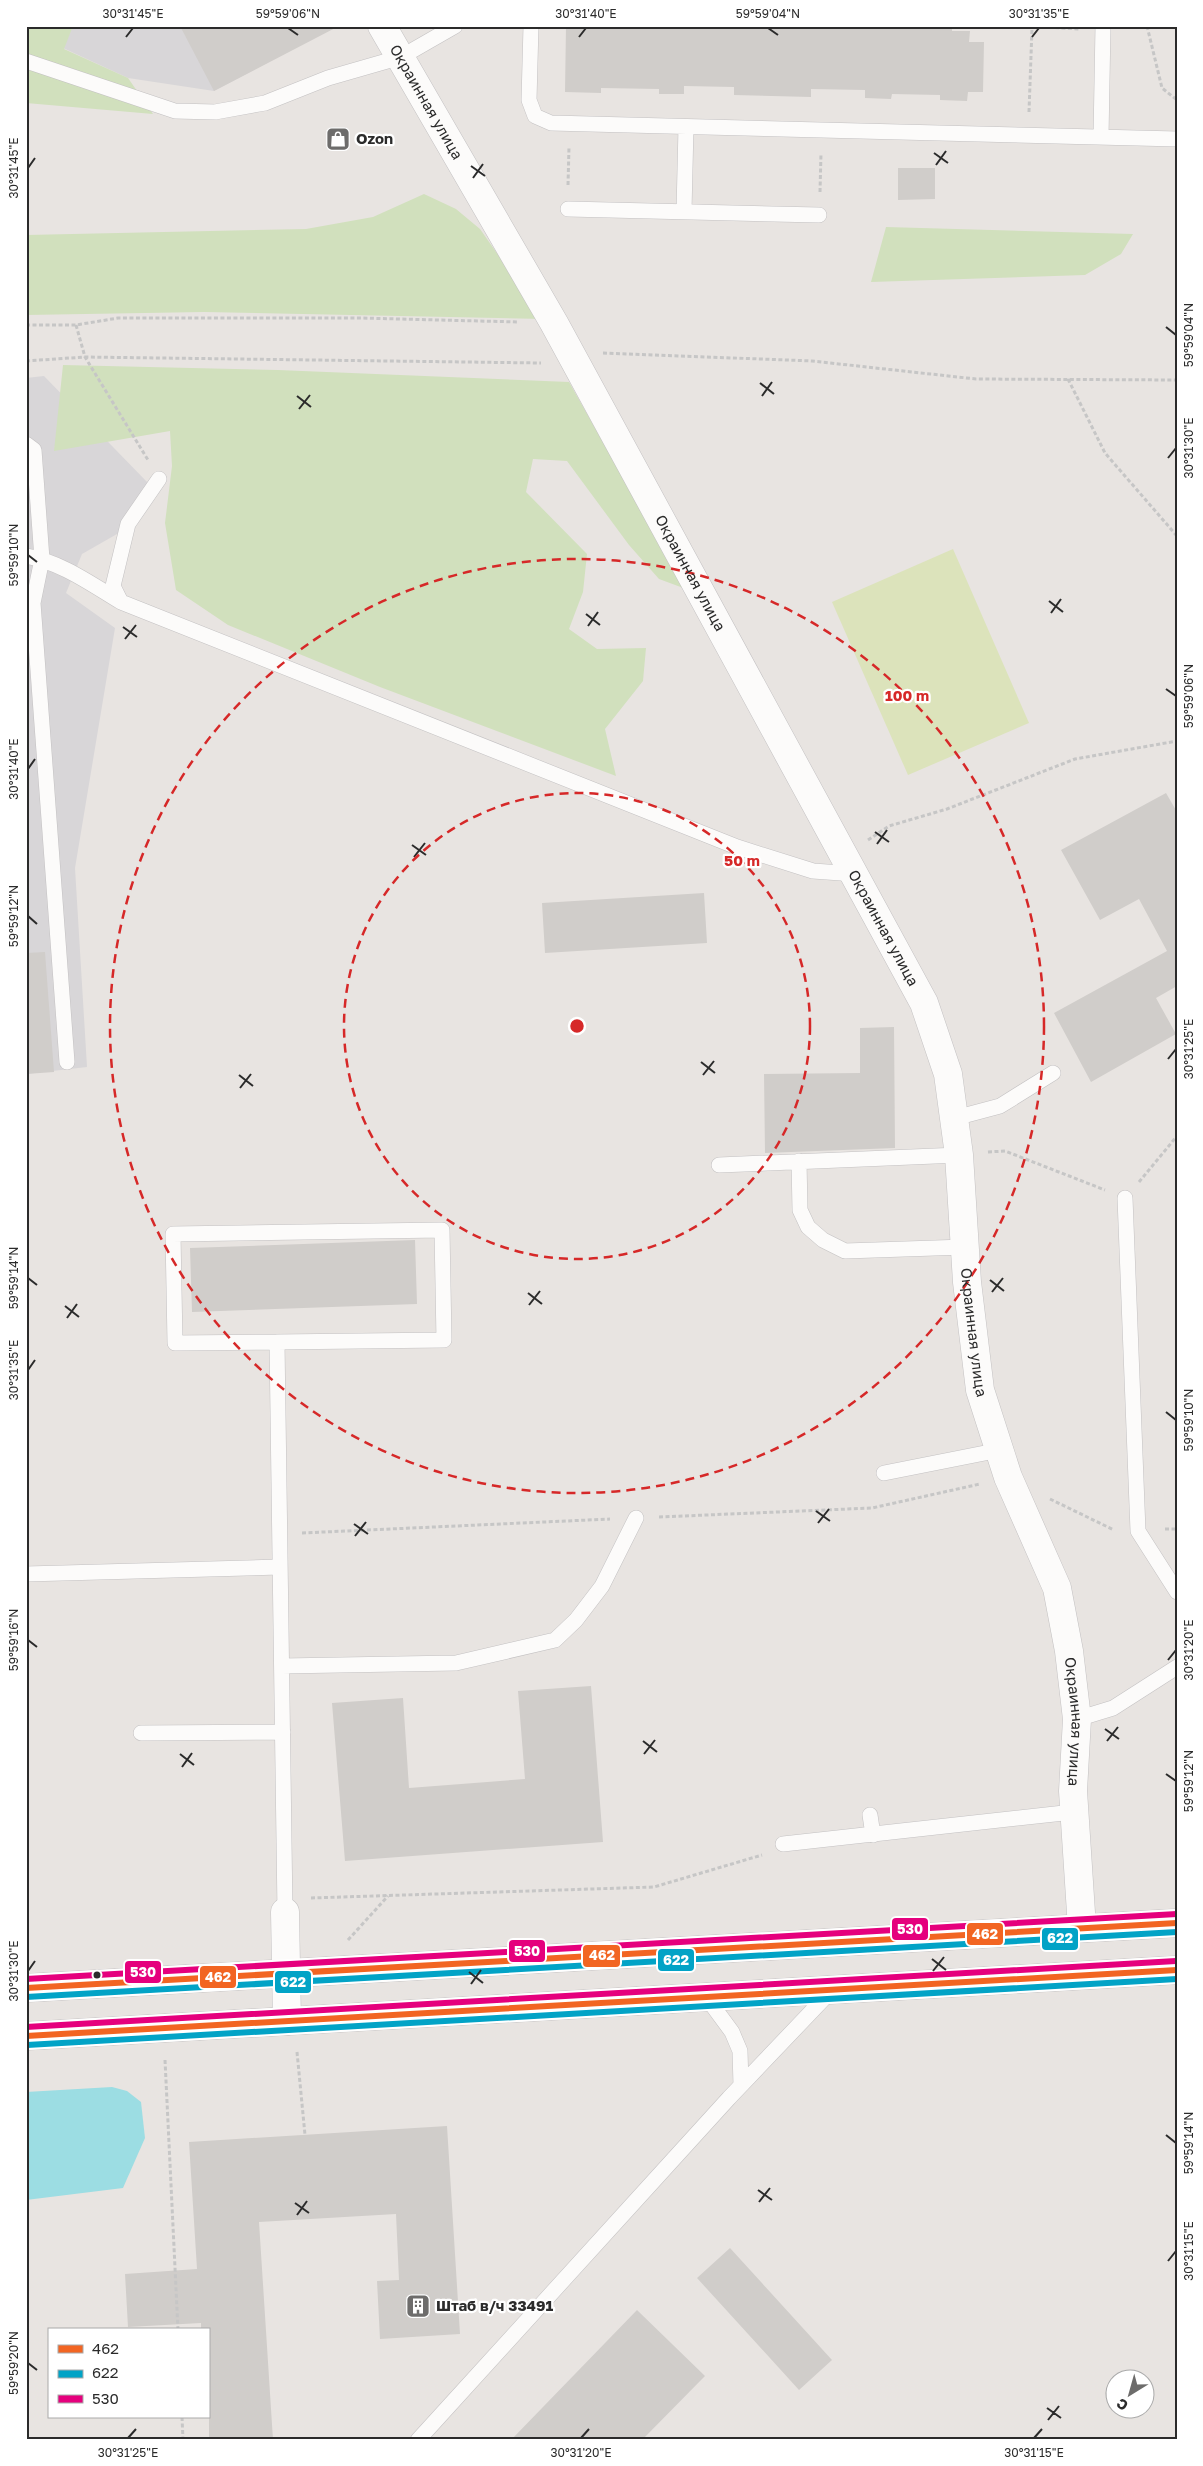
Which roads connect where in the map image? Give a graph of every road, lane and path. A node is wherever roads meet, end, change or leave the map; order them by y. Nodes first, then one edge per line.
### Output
1 (382, 26) edge
2 (455, 26) edge
3 (531, 26) edge
4 (1148, 26) edge
5 (1031, 27) edge
6 (1103, 28) edge
7 (401, 57) junction
8 (26, 61) edge
9 (1177, 100) edge
10 (570, 124) junction
11 (686, 127) junction
12 (821, 130) junction
13 (1028, 135) junction
14 (1101, 137) junction
15 (1177, 139) edge
16 (568, 208) joint
17 (684, 211) junction
18 (819, 215) joint
19 (554, 324) junction
20 (26, 325) edge
21 (76, 325) junction
22 (1068, 379) dead end
23 (26, 444) edge
24 (159, 479) joint
25 (1177, 536) edge
26 (26, 556) edge
27 (42, 559) junction
28 (121, 602) junction
29 (1177, 741) edge
30 (849, 865) junction
31 (67, 1062) dead end
32 (1053, 1073) dead end
33 (954, 1118) junction
34 (1177, 1136) edge
35 (960, 1155) junction
36 (799, 1161) junction
37 (719, 1165) dead end
38 (1125, 1198) junction
39 (965, 1247) junction
40 (277, 1342) junction
41 (1000, 1450) junction
42 (884, 1473) dead end
43 (1008, 1477) junction
44 (636, 1518) junction
45 (1177, 1529) edge
46 (1138, 1531) junction
47 (280, 1534) junction
48 (280, 1566) junction
49 (26, 1574) edge
50 (1177, 1592) edge
51 (282, 1666) junction
52 (1177, 1666) edge
53 (1077, 1719) junction
54 (283, 1732) junction
55 (141, 1733) dead end
56 (1073, 1812) junction
57 (870, 1815) dead end
58 (873, 1835) junction
59 (783, 1844) joint
60 (388, 1896) junction
61 (309, 1898) dead end
62 (285, 1912) joint
63 (1177, 1923) edge
64 (1082, 1928) junction
65 (346, 1942) dead end
66 (1177, 1970) edge
67 (286, 1973) junction
68 (26, 1988) edge
69 (832, 1990) junction
70 (707, 1998) junction
71 (287, 2022) junction
72 (26, 2036) edge
73 (297, 2052) dead end
74 (165, 2060) dead end
75 (741, 2085) junction
76 (305, 2135) dead end
77 (178, 2328) edge
78 (182, 2418) edge
79 (183, 2440) edge
80 (418, 2440) edge

1 - 7 main road, Окраинная улица
2 - 7 lane
3 - 10 lane
4 - 9 path
5 - 6 path
5 - 13 path
6 - 14 lane
7 - 8 lane
7 - 19 main road, Окраинная улица
10 - 11 lane
10 - 16 path
11 - 12 lane
11 - 17 lane
12 - 13 lane
12 - 18 path
13 - 14 lane
14 - 15 lane
16 - 17 lane
17 - 18 lane
19 - 21 path
19 - 30 main road, Окраинная улица
20 - 21 path
21 - 24 path
22 - 25 path
23 - 27 lane
24 - 28 lane
26 - 27 lane
27 - 28 lane
27 - 31 lane
28 - 30 lane
29 - 30 path
30 - 33 main road, Окраинная улица
32 - 33 lane
33 - 35 main road, Окраинная улица
34 - 38 path
35 - 36 lane
35 - 38 path
35 - 39 main road, Окраинная улица
36 - 37 lane
36 - 39 lane
38 - 46 lane
39 - 41 main road, Окраинная улица
40 - 40 lane
40 - 47 lane
41 - 42 lane
41 - 43 main road, Окраинная улица
43 - 44 path
43 - 46 path
43 - 53 main road, Окраинная улица
44 - 47 path
44 - 51 lane
45 - 46 path
46 - 50 lane
47 - 48 lane
48 - 49 lane
48 - 51 lane
51 - 54 lane
52 - 53 lane
53 - 56 main road, Окраинная улица
54 - 55 lane
54 - 62 lane
56 - 58 lane
56 - 64 main road, Окраинная улица
57 - 58 lane
58 - 59 lane
59 - 60 path
60 - 61 path
60 - 65 path
62 - 67 main road
63 - 64 main road
64 - 67 main road
66 - 69 main road
67 - 68 main road
67 - 71 main road
69 - 70 main road
69 - 75 lane
70 - 71 main road
70 - 75 lane
71 - 72 main road
73 - 76 path
74 - 77 path
75 - 80 lane
78 - 79 path

